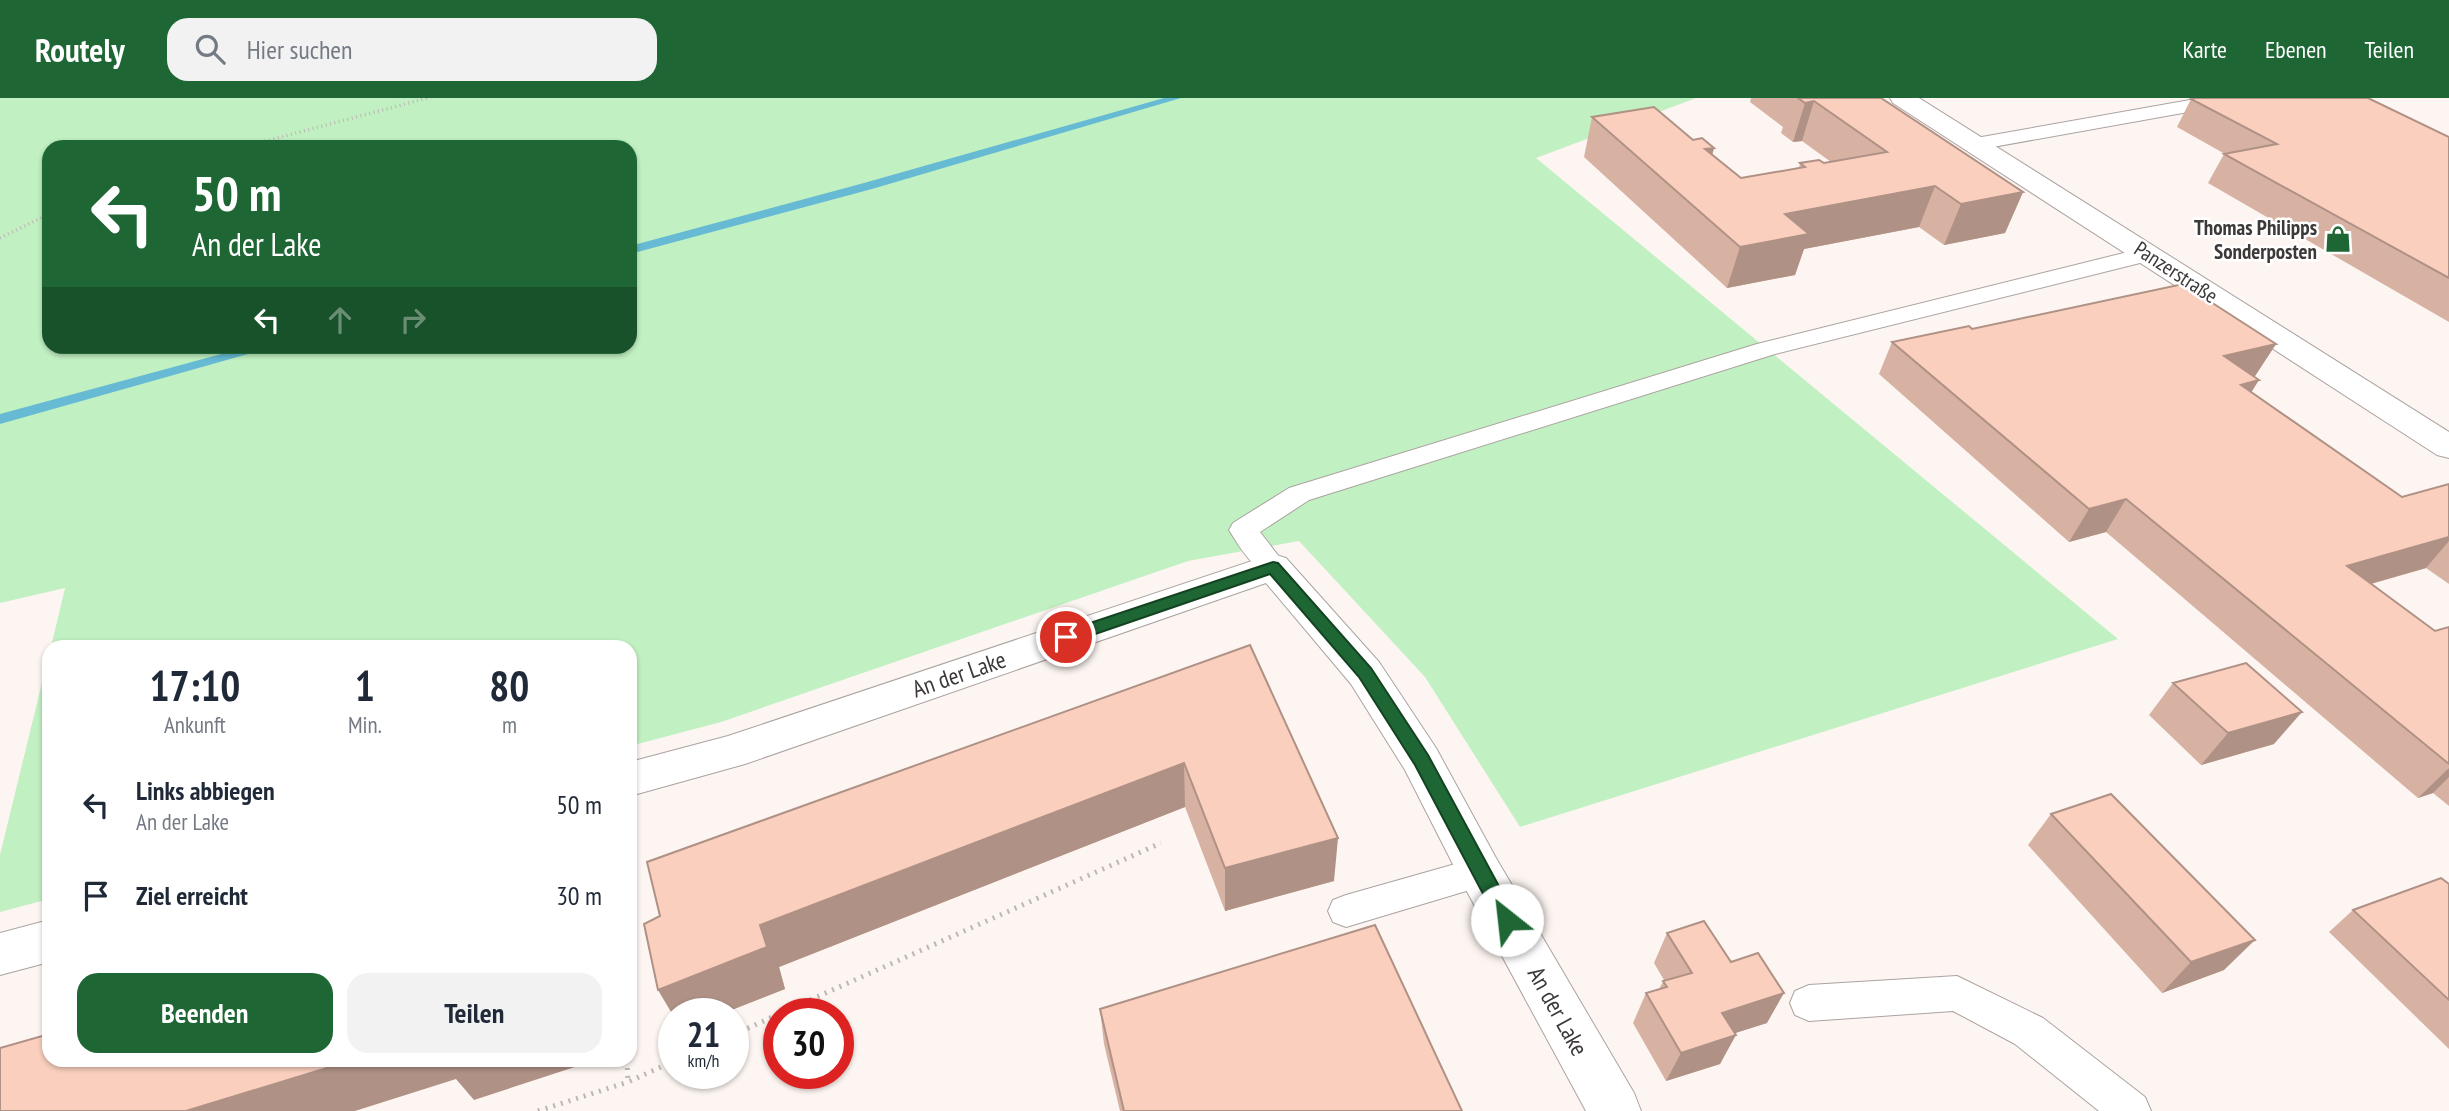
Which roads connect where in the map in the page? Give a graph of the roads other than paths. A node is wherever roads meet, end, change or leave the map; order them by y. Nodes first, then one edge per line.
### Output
1 (1902, 98) edge
2 (2233, 98) edge
3 (1976, 144) junction
4 (2148, 254) junction
5 (2449, 447) edge
6 (1273, 567) junction
7 (637, 777) edge
8 (1480, 872) junction
9 (1346, 911) dead end
10 (42, 943) edge
11 (0, 954) edge
12 (1809, 1003) dead end
13 (1615, 1111) edge
14 (2131, 1111) edge

1 - 3 street, Panzerstraße
2 - 3 lane
3 - 4 street, Panzerstraße
4 - 5 street, Panzerstraße
4 - 6 lane
6 - 7 street, An der Lake
6 - 8 street, An der Lake
8 - 9 lane
8 - 13 street, An der Lake
10 - 11 street
12 - 14 lane

